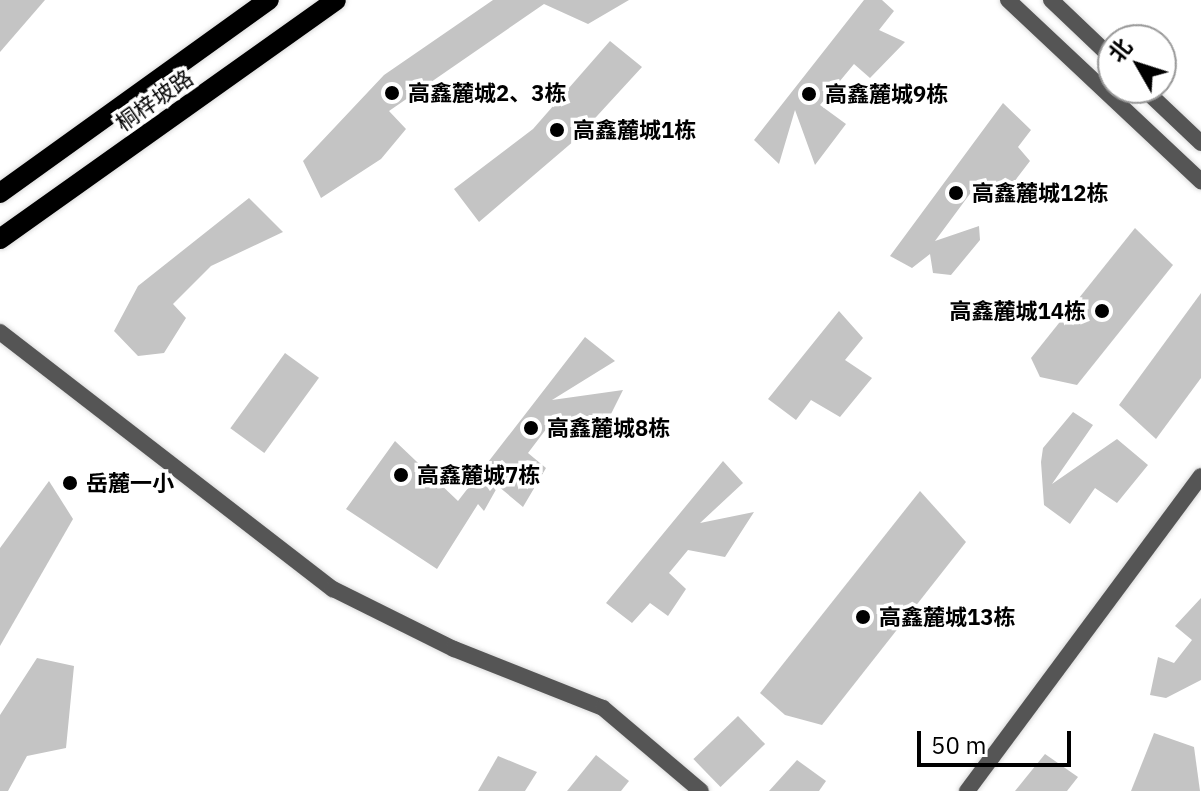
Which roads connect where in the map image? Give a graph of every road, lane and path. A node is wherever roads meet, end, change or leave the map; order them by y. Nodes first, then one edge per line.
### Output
1 (269, 0) edge
2 (336, 0) edge
3 (1008, 0) edge
4 (1051, 0) edge
5 (1097, 44) edge
6 (1160, 104) edge
7 (1201, 143) edge
8 (1201, 181) edge
9 (0, 193) edge
10 (0, 239) edge
11 (0, 332) edge
12 (1201, 476) edge
13 (701, 791) edge
14 (967, 791) edge

1 - 9 main road, 桐梓坡路
2 - 10 main road, 桐梓坡路
3 - 8 street
4 - 5 street
6 - 7 street
11 - 13 street
12 - 14 street

